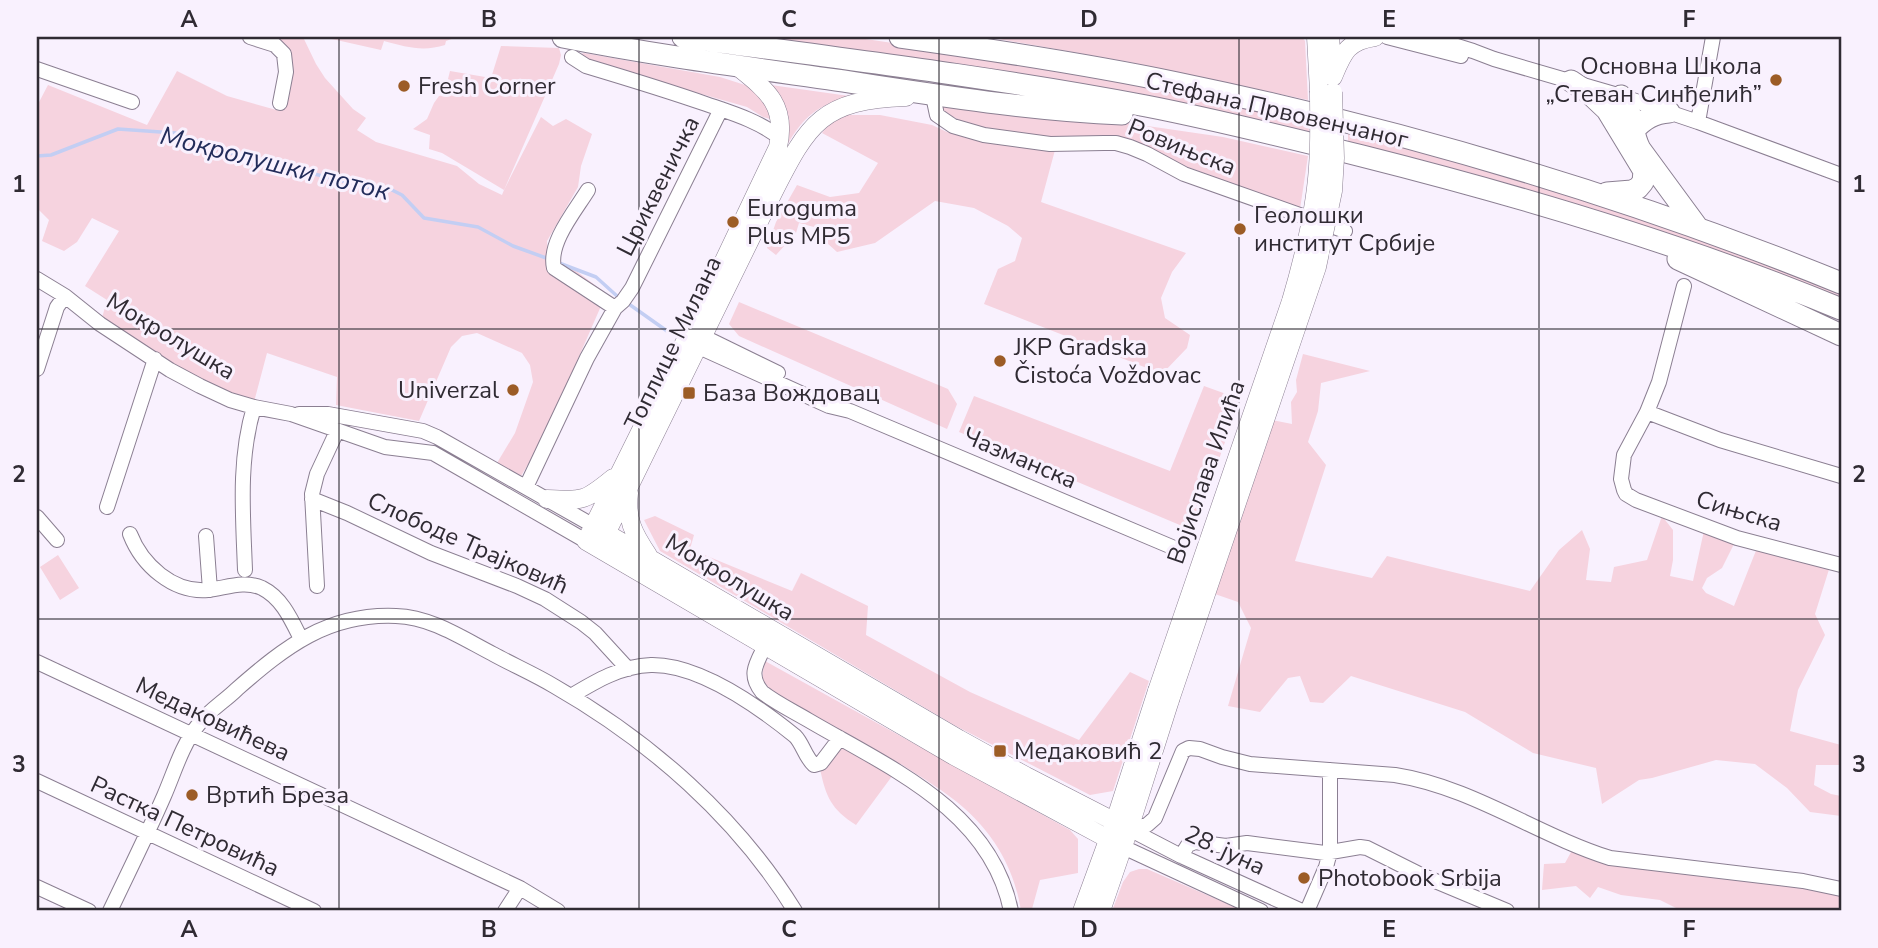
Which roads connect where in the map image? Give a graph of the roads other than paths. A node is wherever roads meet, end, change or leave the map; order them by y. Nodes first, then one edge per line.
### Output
1 (250, 37) edge
2 (563, 37) edge
3 (683, 37) edge
4 (900, 37) edge
5 (1316, 37) edge
6 (1330, 37) edge
7 (1375, 37) edge
8 (1387, 37) edge
9 (1428, 37) edge
10 (1713, 37) edge
11 (572, 57) dead end
12 (1494, 59) junction
13 (738, 67) junction
14 (37, 69) edge
15 (1571, 81) junction
16 (1328, 87) junction
17 (933, 96) junction
18 (1621, 96) junction
19 (132, 102) dead end
20 (280, 103) dead end
21 (722, 109) junction
22 (1669, 112) junction
23 (1190, 116) junction
24 (1698, 122) junction
25 (1634, 130) junction
26 (780, 138) junction
27 (1841, 176) edge
28 (588, 190) dead end
29 (766, 190) junction
30 (1595, 193) junction
31 (1610, 224) junction
32 (1699, 229) junction
33 (1345, 232) dead end
34 (37, 279) edge
35 (1841, 283) edge
36 (1684, 286) dead end
37 (65, 296) junction
38 (615, 308) junction
39 (1841, 309) edge
40 (1841, 334) edge
41 (694, 338) junction
42 (155, 359) junction
43 (37, 369) edge
44 (254, 407) junction
45 (1647, 411) junction
46 (291, 414) junction
47 (337, 431) junction
48 (1841, 476) edge
49 (624, 481) junction
50 (526, 487) junction
51 (312, 499) junction
52 (547, 499) junction
53 (107, 507) dead end
54 (37, 517) edge
55 (130, 534) dead end
56 (206, 536) dead end
57 (596, 537) junction
58 (57, 540) dead end
59 (1172, 547) dead end
60 (649, 557) junction
61 (1841, 565) edge
62 (245, 570) dead end
63 (317, 586) dead end
64 (210, 590) junction
65 (301, 639) junction
66 (765, 646) junction
67 (37, 662) edge
68 (628, 669) junction
69 (571, 696) junction
70 (192, 734) junction
71 (839, 738) junction
72 (1330, 770) junction
73 (37, 780) edge
74 (1122, 825) junction
75 (147, 834) junction
76 (1115, 843) junction
77 (1330, 852) junction
78 (1181, 856) junction
79 (37, 887) edge
80 (520, 888) junction
81 (1841, 889) edge
82 (89, 911) edge
83 (110, 911) edge
84 (314, 911) edge
85 (505, 911) edge
86 (558, 911) edge
87 (795, 911) edge
88 (1011, 911) edge
89 (1082, 911) edge
90 (1101, 911) edge
91 (1261, 911) edge
92 (1305, 911) edge
93 (1507, 911) edge

1 - 20 street
2 - 13 highway
3 - 23 highway, Стефана Првовенчаног
4 - 30 highway, Стефана Првовенчаног
5 - 16 main road, Војислава Илића
6 - 16 main road, Војислава Илића
7 - 16 main road
8 - 12 street
9 - 12 street
10 - 24 street
11 - 21 street, Цриквеничка
12 - 15 street
13 - 17 highway
13 - 26 main road, Топлице Милана
14 - 19 street
15 - 18 street
15 - 30 highway
16 - 74 main road, Војислава Илића, bridge
17 - 23 highway
17 - 29 main road, Топлице Милана
17 - 33 street, Ровињска
18 - 22 street
18 - 25 highway
21 - 26 street
21 - 38 street, Цриквеничка
22 - 24 street
22 - 25 highway
23 - 31 highway, Стефана Првовенчаног
24 - 27 street
25 - 32 highway
26 - 29 main road, Топлице Милана
28 - 38 street
29 - 41 main road, Топлице Милана
30 - 32 highway, Стефана Првовенчаног
31 - 39 highway, Стефана Првовенчаног
31 - 40 highway
32 - 35 highway, Стефана Првовенчаног
34 - 37 street, Мокролушка
36 - 45 street
37 - 42 street, Мокролушка
37 - 43 street
38 - 50 street, Цриквеничка
41 - 49 main road, Топлице Милана
41 - 59 street, Чазманска
42 - 44 street, Мокролушка
42 - 53 street
44 - 46 street, Мокролушка
44 - 62 street
45 - 48 street
45 - 61 street, Сињска
46 - 47 street, Мокролушка
46 - 50 street, Мокролушка
47 - 51 street
47 - 57 street, Мокролушка
49 - 52 main road
49 - 57 main road, Топлице Милана
49 - 60 main road
50 - 52 street, Мокролушка
51 - 63 street
51 - 68 street, Слободе Трајковић
52 - 57 street, Мокролушка
54 - 58 street
55 - 64 street
56 - 64 street
57 - 60 main road, Мокролушка
57 - 66 main road, Мокролушка
60 - 74 main road, Мокролушка
64 - 65 street
65 - 69 street
65 - 70 street
66 - 71 street, Мокролушка
66 - 76 main road, Мокролушка
67 - 70 street, Медаковићева
68 - 69 street
68 - 71 street
69 - 87 street
70 - 75 street
70 - 80 street, Медаковићева
71 - 88 street, Мокролушка
72 - 74 street
72 - 77 street
72 - 81 street
73 - 75 street, Растка Петровића
74 - 76 main road, Војислава Илића
74 - 78 street, 28. јуна
75 - 83 street
75 - 84 street, Растка Петровића
76 - 89 main road, Војислава Илића
76 - 90 main road, Војислава Илића
76 - 91 street, 28. јуна
77 - 78 street
77 - 92 street
77 - 93 street
78 - 92 street, 28. јуна
79 - 82 street
80 - 85 street
80 - 86 street, Медаковићева

